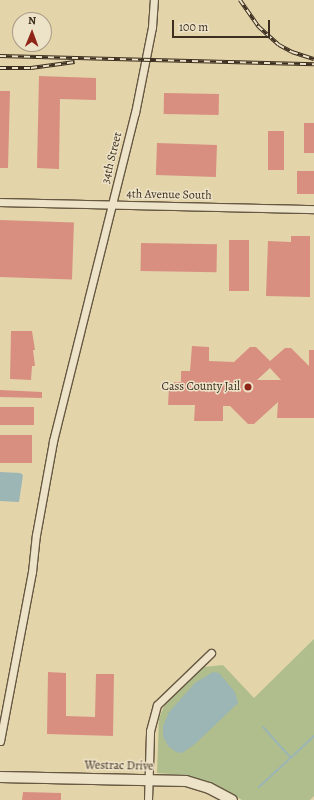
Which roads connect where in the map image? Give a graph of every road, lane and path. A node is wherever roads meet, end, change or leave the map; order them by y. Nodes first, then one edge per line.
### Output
1 (154, 0) edge
2 (0, 202) edge
3 (112, 205) junction
4 (314, 209) edge
5 (211, 653) dead end
6 (0, 741) edge
7 (0, 776) edge
8 (149, 779) junction
9 (148, 800) edge
10 (232, 800) edge

1 - 3 street, 34th Street
2 - 3 street, 4th Avenue South
3 - 4 street, 4th Avenue South
3 - 6 street, 34th Street
5 - 8 street
7 - 8 street, Westrac Drive
8 - 9 street
8 - 10 street, Westrac Drive

